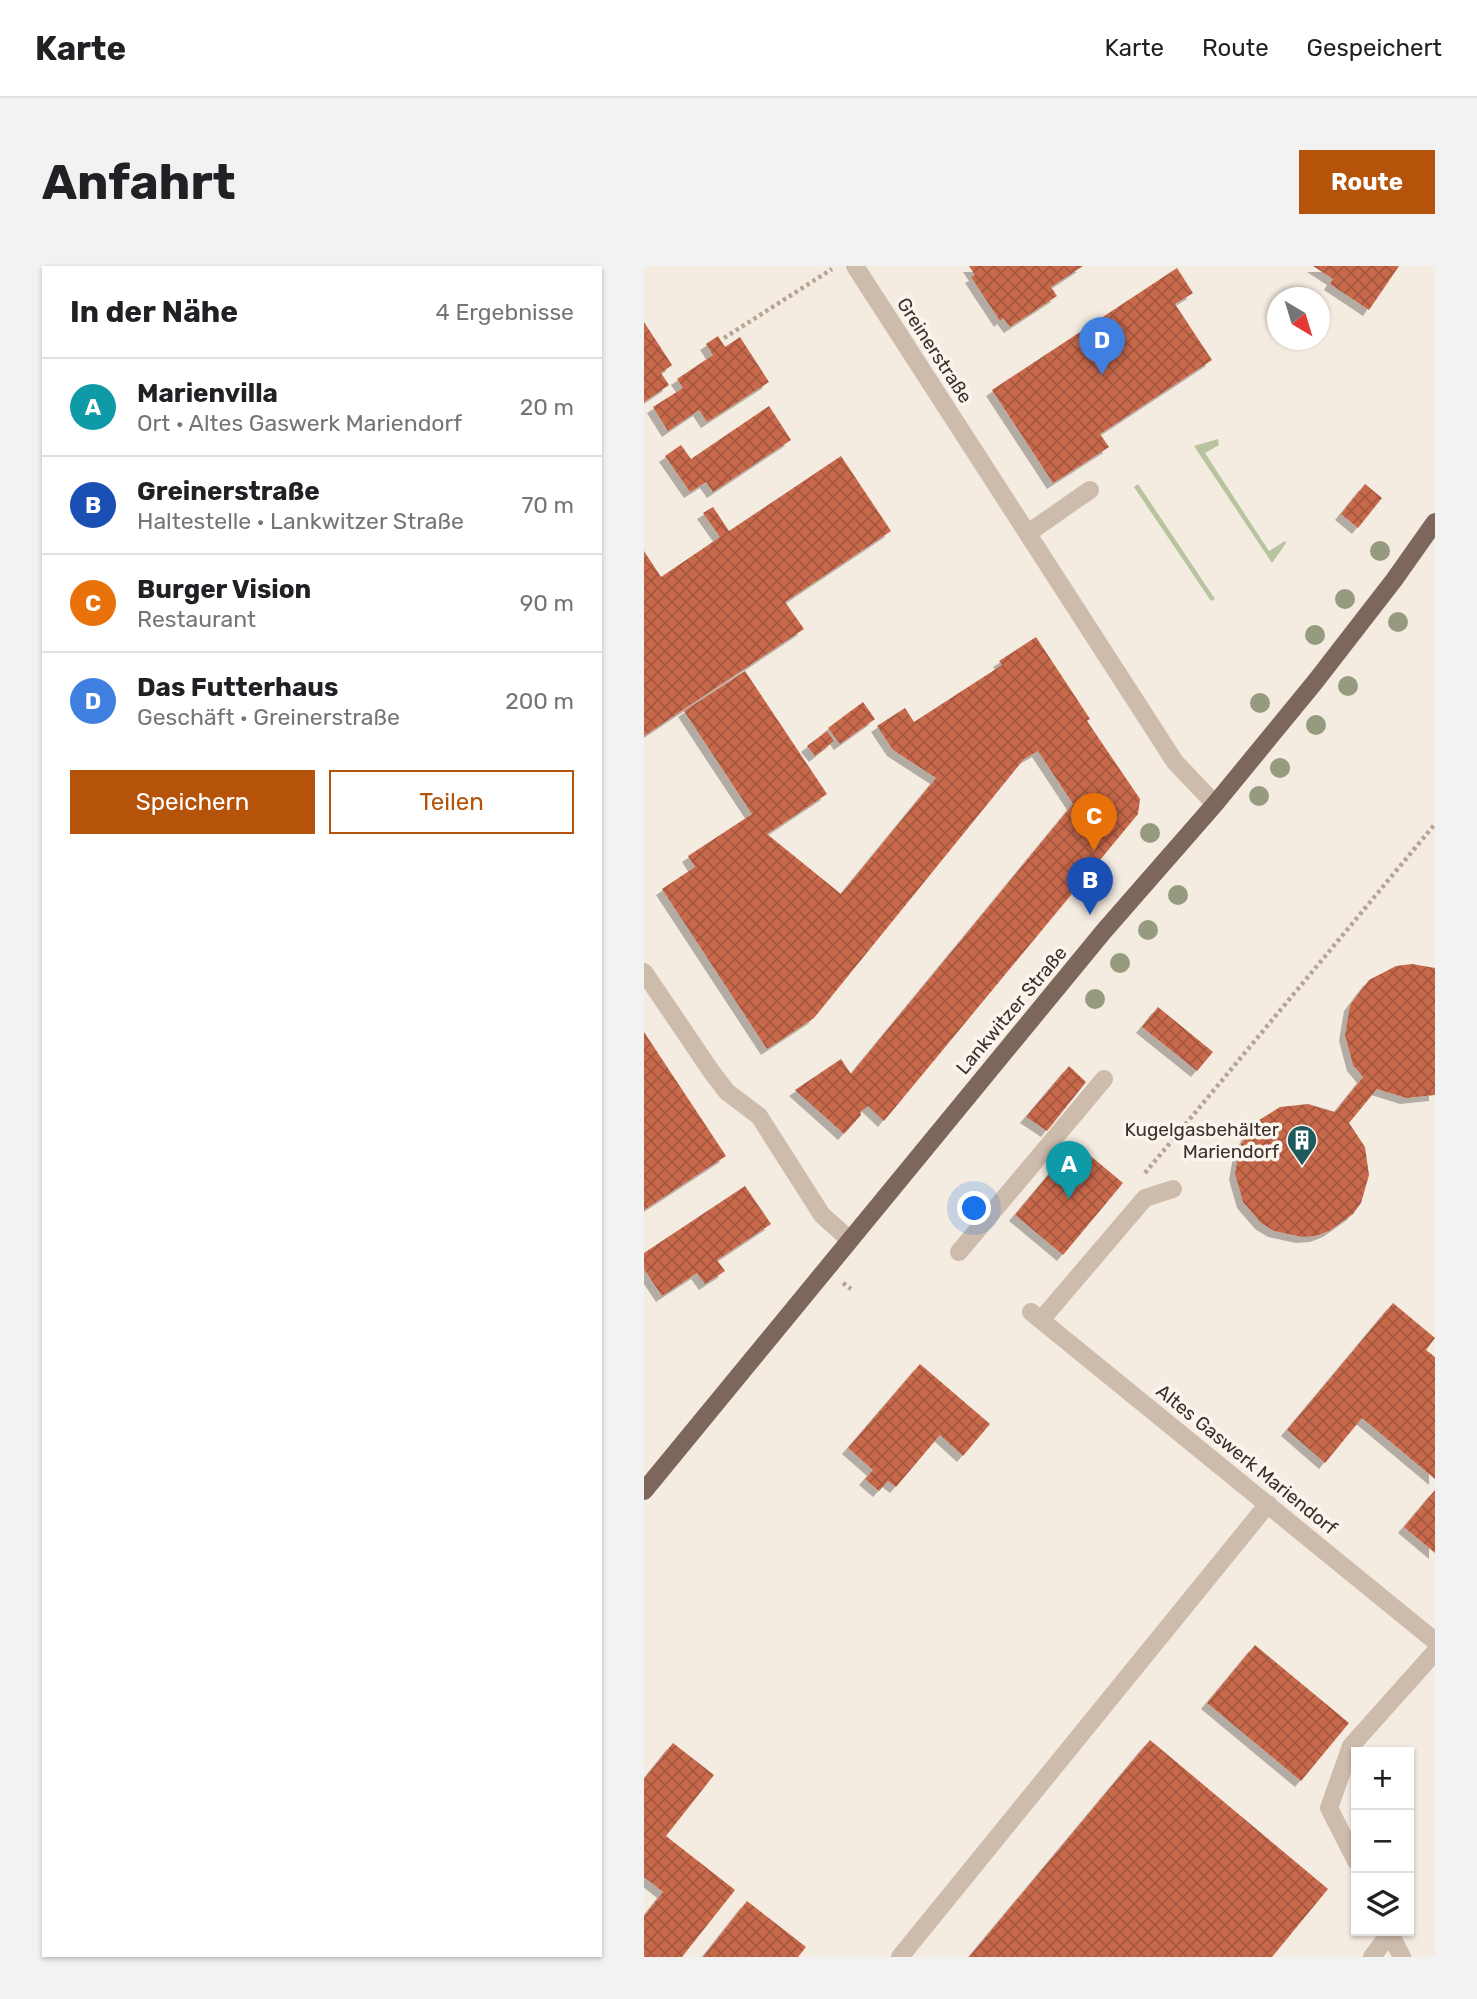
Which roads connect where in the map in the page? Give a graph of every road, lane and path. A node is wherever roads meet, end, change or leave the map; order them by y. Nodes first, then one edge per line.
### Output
1 (837, 266) edge
2 (858, 271) edge
3 (724, 338) dead end
4 (1090, 490) dead end
5 (1435, 522) edge
6 (1028, 533) junction
7 (1215, 804) junction
8 (1435, 824) edge
9 (644, 972) edge
10 (1104, 1079) dead end
11 (1137, 1183) dead end
12 (1173, 1189) dead end
13 (850, 1240) junction
14 (959, 1252) dead end
15 (644, 1491) edge
16 (1268, 1504) junction
17 (1435, 1641) edge
18 (1435, 1652) edge
19 (1351, 1851) edge
20 (1387, 1936) edge
21 (1392, 1936) edge
22 (900, 1957) edge
23 (1372, 1957) edge
24 (1402, 1957) edge

1 - 3 path
2 - 6 street, Greinerstraße
4 - 6 street
5 - 7 main road, Lankwitzer Straße
6 - 7 street, Greinerstraße
7 - 13 main road, Lankwitzer Straße
8 - 11 path
9 - 13 street
10 - 14 street
12 - 16 street, Altes Gaswerk Mariendorf
13 - 15 main road, Lankwitzer Straße
16 - 17 street, Altes Gaswerk Mariendorf
16 - 22 street
18 - 19 street
20 - 23 street
21 - 24 street

